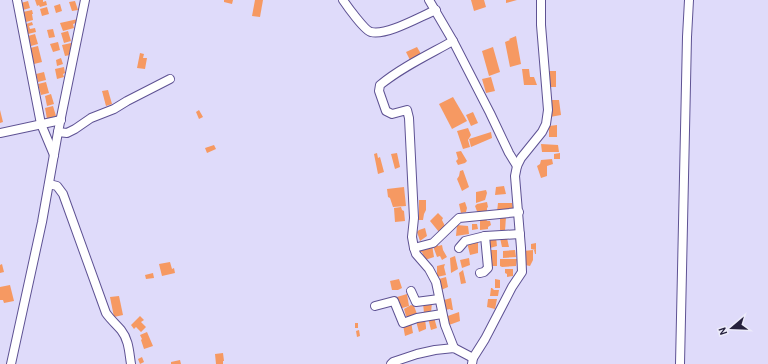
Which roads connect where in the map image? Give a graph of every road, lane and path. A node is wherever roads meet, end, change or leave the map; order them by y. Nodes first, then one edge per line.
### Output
1 (17, 0) edge
2 (85, 0) edge
3 (343, 0) edge
4 (429, 0) edge
5 (541, 0) edge
6 (689, 0) edge
7 (436, 10) junction
8 (452, 41) junction
9 (170, 79) dead end
10 (61, 120) junction
11 (42, 124) junction
12 (58, 132) junction
13 (0, 133) edge
14 (54, 156) junction
15 (516, 166) junction
16 (49, 184) junction
17 (519, 212) junction
18 (520, 234) junction
19 (485, 236) junction
20 (414, 248) junction
21 (459, 248) dead end
22 (480, 273) dead end
23 (411, 291) dead end
24 (439, 299) junction
25 (375, 306) dead end
26 (442, 314) junction
27 (454, 348) junction
28 (472, 361) edge
29 (12, 364) edge
30 (131, 364) edge
31 (391, 364) edge
32 (680, 364) edge

1 - 11 street
2 - 10 street
3 - 7 street
4 - 7 street
5 - 15 street
6 - 32 street
7 - 8 street
8 - 15 street
8 - 20 street
9 - 12 street
10 - 11 street
10 - 12 street
11 - 13 street
11 - 14 street
12 - 14 street
14 - 16 street
15 - 17 street
16 - 29 street
16 - 30 street
17 - 18 street
17 - 20 street
18 - 19 street
18 - 28 street
19 - 21 street
19 - 22 street
20 - 24 street
23 - 24 street
24 - 26 street
25 - 26 street
26 - 27 street
27 - 28 street
27 - 31 street

